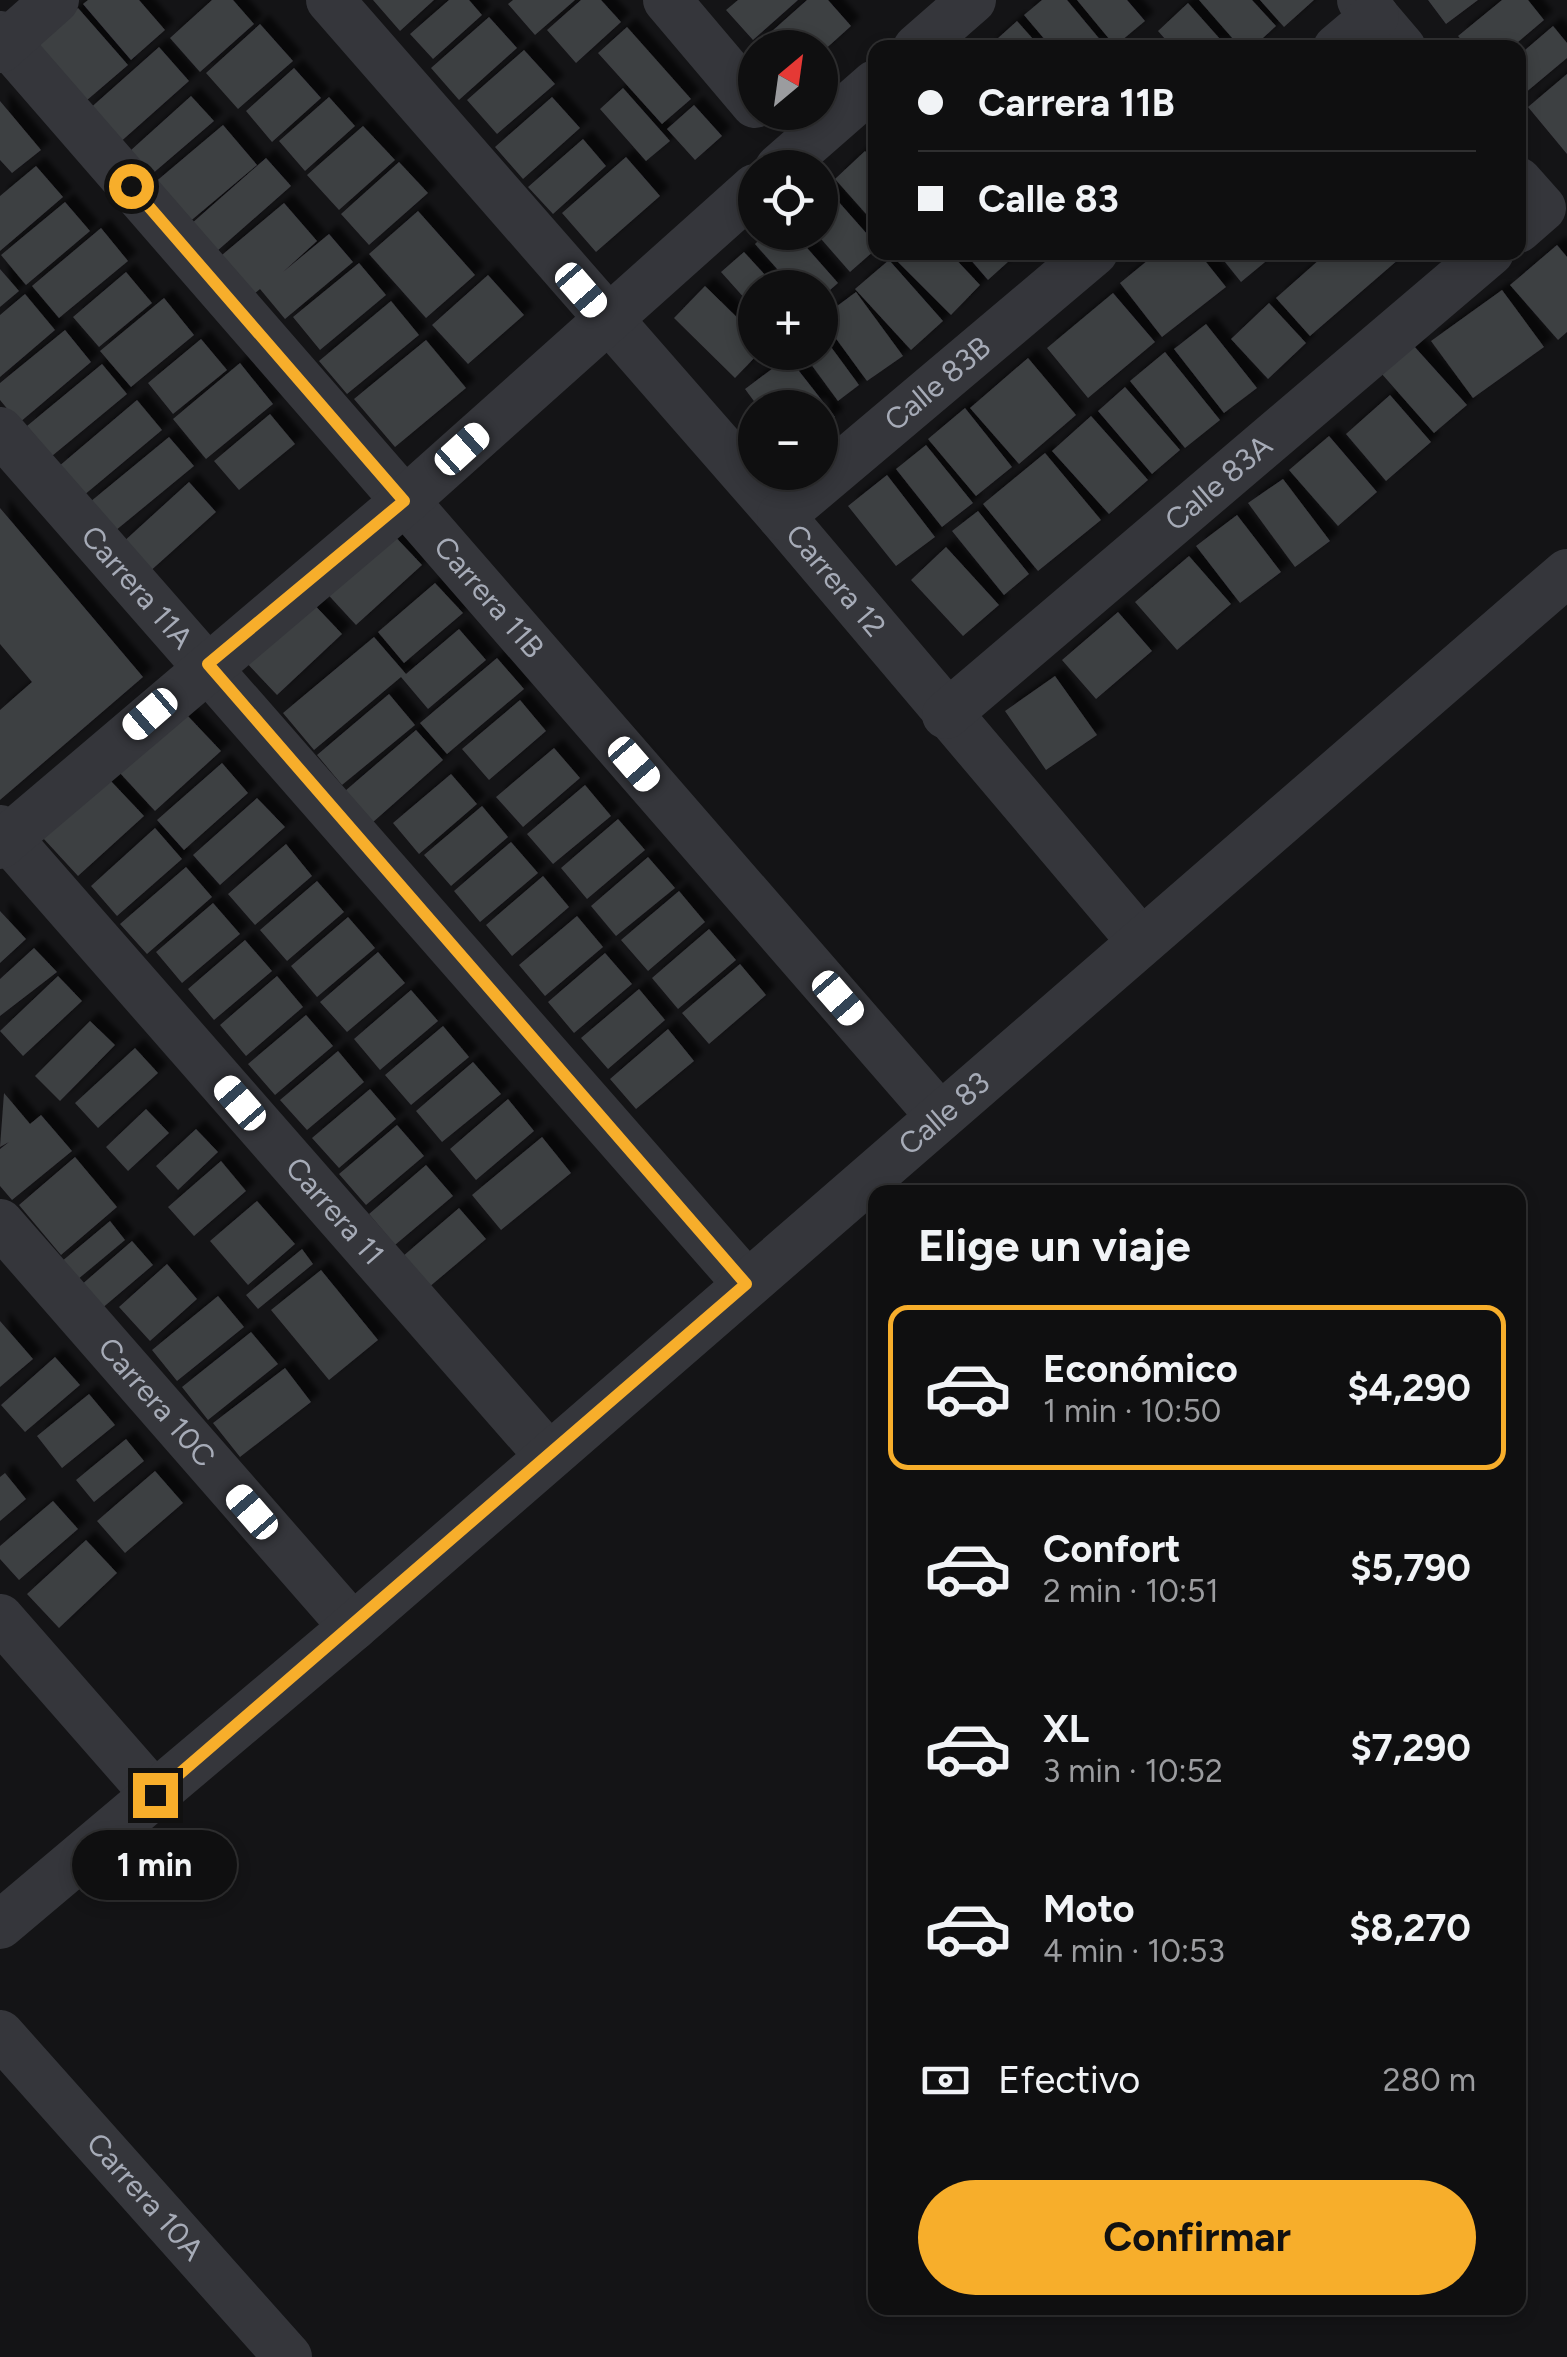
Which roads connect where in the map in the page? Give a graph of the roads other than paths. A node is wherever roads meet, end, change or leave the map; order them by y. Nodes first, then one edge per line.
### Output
1 (55, 0) edge
2 (330, 0) edge
3 (666, 0) edge
4 (972, 0) edge
5 (1380, 21) edge
6 (927, 40) edge
7 (1350, 40) edge
8 (2, 42) edge
9 (738, 84) edge
10 (868, 90) edge
11 (799, 150) edge
12 (738, 203) edge
13 (1085, 260) edge
14 (1481, 260) edge
15 (606, 318) junction
16 (0, 431) edge
17 (404, 501) junction
18 (781, 516) junction
19 (1567, 573) edge
20 (208, 664) junction
21 (946, 715) junction
22 (3, 837) edge
23 (1140, 940) junction
24 (940, 1116) junction
25 (0, 1223) edge
26 (746, 1284) junction
27 (549, 1456) junction
28 (0, 1618) edge
29 (353, 1627) junction
30 (155, 1795) junction
31 (0, 1925) edge
32 (0, 2034) edge
33 (288, 2357) edge

1 - 8 street
2 - 15 street, Carrera 12
3 - 9 street
4 - 6 street
5 - 7 street
8 - 17 street, Carrera 11B
10 - 11 street
12 - 15 street
13 - 18 street, Calle 83B
14 - 21 street, Calle 83A
15 - 17 street
15 - 18 street, Carrera 12
16 - 20 street, Carrera 11A
17 - 20 street
17 - 24 street, Carrera 11B
18 - 21 street, Carrera 12
19 - 23 street, Calle 83
20 - 22 street
20 - 26 street, Carrera 11A
21 - 23 street, Carrera 12
22 - 27 street, Carrera 11
23 - 24 street, Calle 83
24 - 26 street, Calle 83
25 - 29 street, Carrera 10C
26 - 27 street, Calle 83
27 - 29 street, Calle 83
28 - 30 street
29 - 30 street, Calle 83
30 - 31 street, Calle 83
32 - 33 street, Carrera 10A

